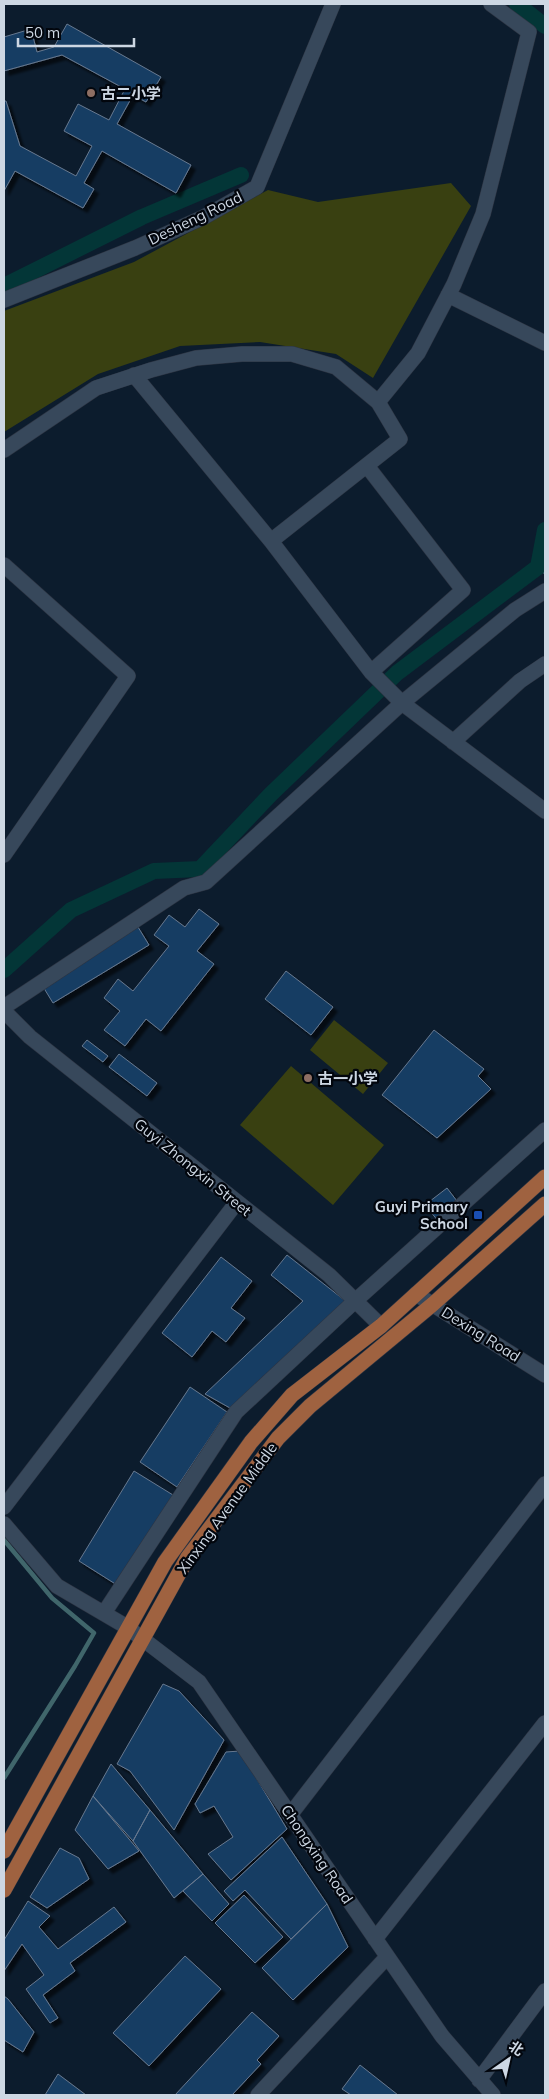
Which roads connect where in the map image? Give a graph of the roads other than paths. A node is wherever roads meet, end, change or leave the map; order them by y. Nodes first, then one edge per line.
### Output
1 (333, 4) edge
2 (491, 4) edge
3 (448, 295) junction
4 (4, 300) edge
5 (545, 343) edge
6 (134, 376) junction
7 (378, 402) junction
8 (4, 450) edge
9 (367, 466) junction
10 (271, 541) junction
11 (4, 565) edge
12 (545, 591) edge
13 (545, 664) edge
14 (371, 672) junction
15 (402, 703) junction
16 (453, 742) junction
17 (545, 811) edge
18 (4, 855) edge
19 (4, 1007) edge
20 (4, 1011) edge
21 (545, 1130) edge
22 (545, 1177) edge
23 (238, 1202) junction
24 (545, 1204) edge
25 (416, 1294) junction
26 (355, 1301) junction
27 (433, 1304) junction
28 (381, 1326) junction
29 (545, 1375) edge
30 (545, 1484) edge
31 (4, 1507) edge
32 (4, 1524) edge
33 (104, 1613) junction
34 (127, 1626) junction
35 (142, 1638) junction
36 (545, 1723) edge
37 (290, 1815) junction
38 (21, 1819) junction
39 (4, 1838) edge
40 (4, 1851) edge
41 (4, 1890) edge
42 (375, 1939) junction
43 (388, 1957) junction
44 (545, 1991) edge
45 (479, 2080) junction
46 (258, 2095) edge
47 (494, 2095) edge

1 - 4 street, Desheng Road
2 - 3 street
3 - 5 street
3 - 7 street
6 - 7 street
6 - 8 street
6 - 10 street
7 - 9 street
9 - 10 street
9 - 14 street
10 - 14 street
11 - 18 street
12 - 15 street
13 - 16 street
14 - 15 street
15 - 16 street
15 - 19 street
16 - 17 street
20 - 23 street, Guyi Zhongxin Street
21 - 26 street
22 - 25 main road, Xinxing Avenue Middle
23 - 26 street, Guyi Zhongxin Street
23 - 31 street
24 - 27 main road, Xinxing Avenue Middle
25 - 27 street, Dexing Road
25 - 28 main road, Xinxing Avenue Middle
26 - 28 street, Guyi Zhongxin Street
26 - 33 street
27 - 29 street, Dexing Road
27 - 35 main road, Xinxing Avenue Middle
28 - 34 main road, Xinxing Avenue Middle
30 - 37 street
32 - 33 street, Chongxing Road
33 - 34 street, Chongxing Road
34 - 35 street, Chongxing Road
34 - 38 main road, Xinxing Avenue Middle
35 - 37 street, Chongxing Road
35 - 41 main road, Xinxing Avenue Middle
36 - 42 street
37 - 42 street, Chongxing Road
38 - 39 street
38 - 40 main road, Xinxing Avenue Middle
42 - 43 street, Chongxing Road
43 - 45 street, Chongxing Road
43 - 46 street
44 - 45 street
45 - 47 street, Chongxing Road

